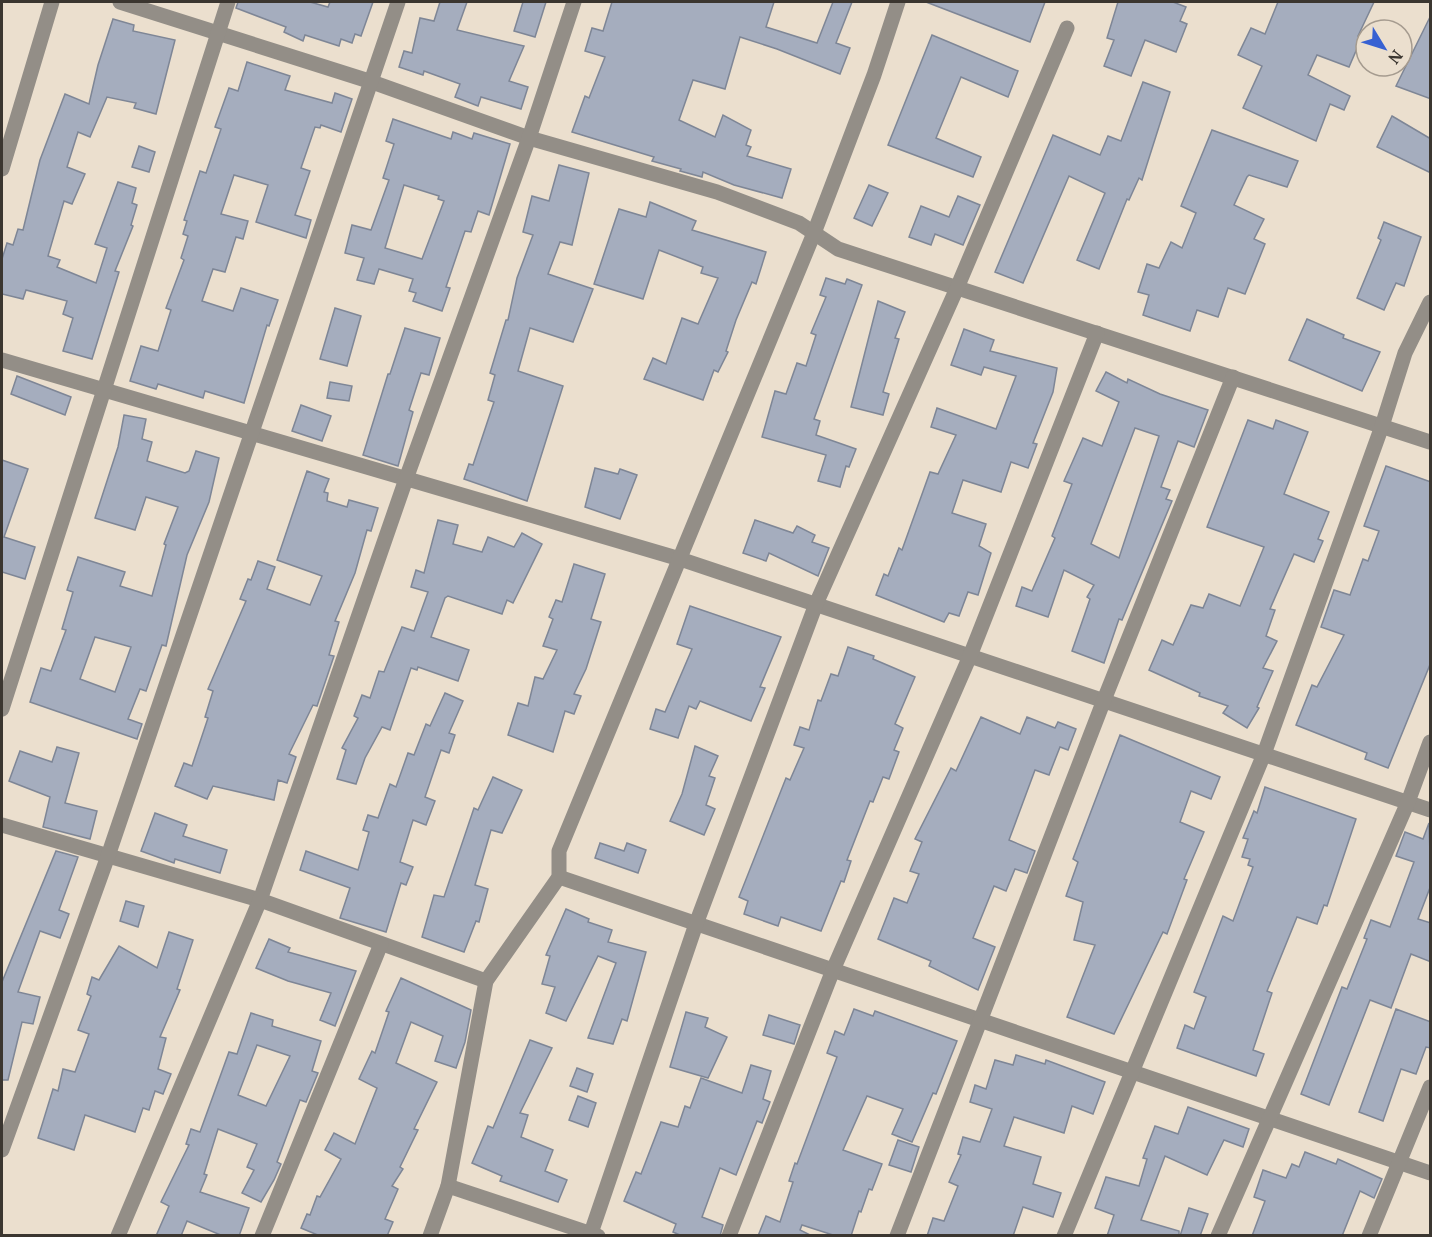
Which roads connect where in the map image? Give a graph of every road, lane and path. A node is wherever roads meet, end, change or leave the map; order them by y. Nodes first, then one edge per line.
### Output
1 (52, 2) edge
2 (120, 2) edge
3 (228, 2) edge
4 (398, 2) edge
5 (574, 2) edge
6 (898, 2) edge
7 (1067, 28) dead end
8 (219, 33) junction
9 (372, 82) junction
10 (529, 138) junction
11 (2, 169) edge
12 (814, 233) junction
13 (957, 288) junction
14 (1431, 302) edge
15 (1097, 333) junction
16 (2, 360) edge
17 (1233, 377) junction
18 (104, 390) junction
19 (1382, 426) junction
20 (252, 434) junction
21 (1431, 442) edge
22 (406, 479) junction
23 (680, 559) junction
24 (816, 604) junction
25 (970, 656) junction
26 (1104, 700) junction
27 (2, 709) edge
28 (1431, 742) edge
29 (1264, 754) junction
30 (1408, 802) junction
31 (1431, 810) edge
32 (2, 825) edge
33 (108, 856) junction
34 (559, 877) junction
35 (260, 900) junction
36 (696, 924) junction
37 (381, 944) junction
38 (833, 970) junction
39 (486, 981) junction
40 (982, 1021) junction
41 (1133, 1072) junction
42 (1431, 1087) edge
43 (1268, 1118) junction
44 (2, 1150) edge
45 (1397, 1161) junction
46 (1431, 1173) edge
47 (448, 1186) junction
48 (594, 1234) edge
49 (118, 1236) edge
50 (262, 1236) edge
51 (430, 1236) edge
52 (729, 1236) edge
53 (897, 1236) edge
54 (1064, 1236) edge
55 (1218, 1236) edge
56 (1369, 1236) edge

1 - 11 street
2 - 8 street
3 - 8 street
4 - 9 street
5 - 10 street
6 - 12 street
7 - 13 street
8 - 9 street
8 - 18 street
9 - 10 street
9 - 20 street
10 - 12 street
10 - 22 street
12 - 13 street
12 - 23 street
13 - 15 street
13 - 24 street
14 - 19 street
15 - 17 street
15 - 25 street
16 - 18 street
17 - 19 street
17 - 26 street
18 - 20 street
18 - 27 street
19 - 21 street
19 - 29 street
20 - 22 street
20 - 33 street
22 - 23 street
22 - 35 street
23 - 24 street
23 - 34 street
24 - 25 street
24 - 36 street
25 - 26 street
25 - 38 street
26 - 29 street
26 - 40 street
28 - 30 street
29 - 30 street
29 - 41 street
30 - 31 street
30 - 43 street
32 - 33 street
33 - 35 street
33 - 44 street
34 - 36 street
34 - 39 street
35 - 37 street
35 - 49 street
36 - 38 street
36 - 48 street
37 - 39 street
37 - 50 street
38 - 40 street
38 - 52 street
39 - 47 street
40 - 41 street
40 - 53 street
41 - 43 street
41 - 54 street
42 - 45 street
43 - 45 street
43 - 55 street
45 - 46 street
45 - 56 street
47 - 48 street
47 - 51 street

